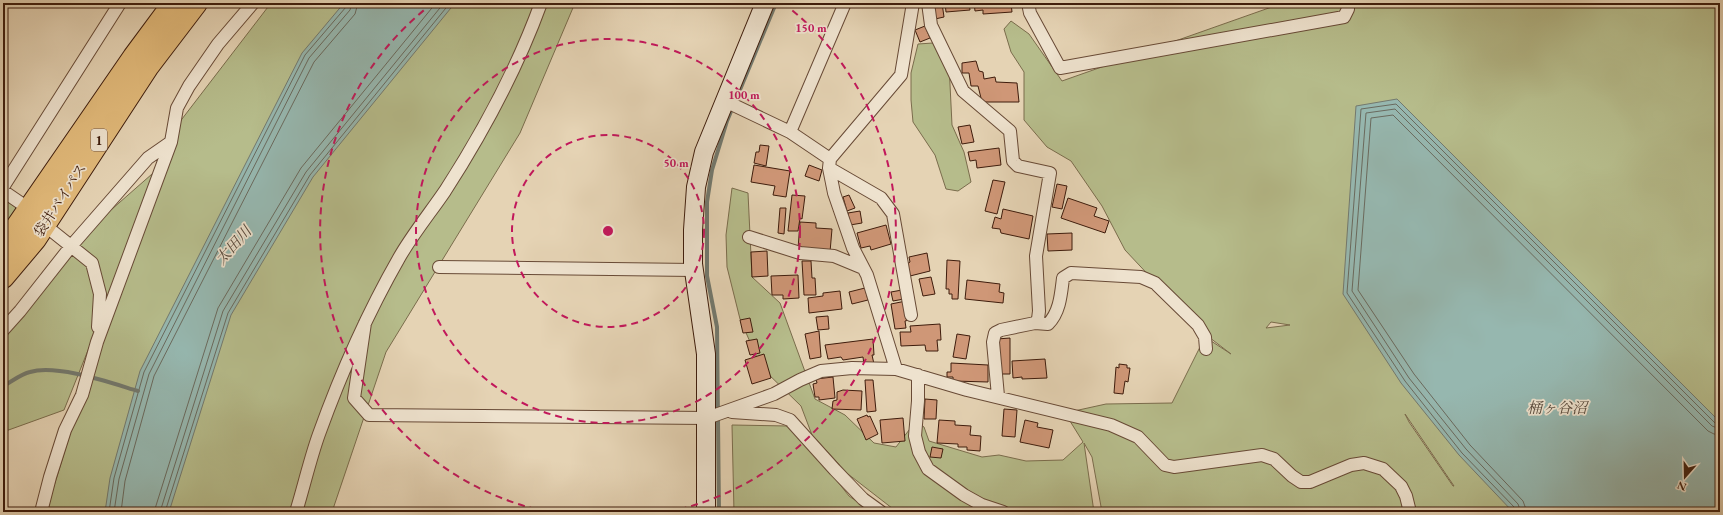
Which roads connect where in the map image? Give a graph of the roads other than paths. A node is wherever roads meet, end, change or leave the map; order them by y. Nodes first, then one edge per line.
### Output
1 (120, 3) edge
2 (174, 3) edge
3 (196, 3) edge
4 (253, 3) edge
5 (541, 3) edge
6 (765, 3) edge
7 (845, 3) edge
8 (913, 3) edge
9 (928, 3) edge
10 (1028, 3) edge
11 (1346, 3) edge
12 (725, 101) junction
13 (790, 132) junction
14 (171, 142) junction
15 (829, 163) junction
16 (3, 187) edge
17 (3, 191) edge
18 (22, 204) dead end
19 (18, 227) junction
20 (52, 231) dead end
21 (749, 237) dead end
22 (3, 244) edge
23 (72, 245) junction
24 (3, 247) edge
25 (439, 267) dead end
26 (864, 268) junction
27 (694, 270) junction
28 (3, 277) edge
29 (911, 315) dead end
30 (365, 323) junction
31 (1035, 323) junction
32 (3, 330) edge
33 (97, 342) junction
34 (1206, 349) dead end
35 (896, 369) junction
36 (918, 375) junction
37 (998, 396) junction
38 (724, 412) junction
39 (707, 418) junction
40 (41, 512) edge
41 (296, 512) edge
42 (706, 512) edge
43 (881, 512) edge
44 (1003, 512) edge
45 (1410, 512) edge

1 - 16 street
2 - 19 highway, 袋井バイパス / 1
3 - 28 highway, 袋井バイパス / 1
4 - 14 street
5 - 30 street
6 - 12 street
7 - 13 street
8 - 15 street
9 - 31 street
10 - 11 street
12 - 13 street
12 - 27 street
13 - 15 street
14 - 23 street
14 - 33 street
15 - 26 street
15 - 29 street
17 - 18 street
19 - 22 highway
19 - 24 highway, 袋井バイパス / 1
20 - 23 street
21 - 26 street
23 - 32 street
23 - 33 street
25 - 27 street
26 - 35 street
27 - 39 street
30 - 39 street
30 - 41 street
31 - 34 street
31 - 37 street
33 - 40 street
35 - 36 street
35 - 38 street
36 - 37 street
36 - 44 street
37 - 45 street
38 - 39 street
38 - 43 street
39 - 42 street

